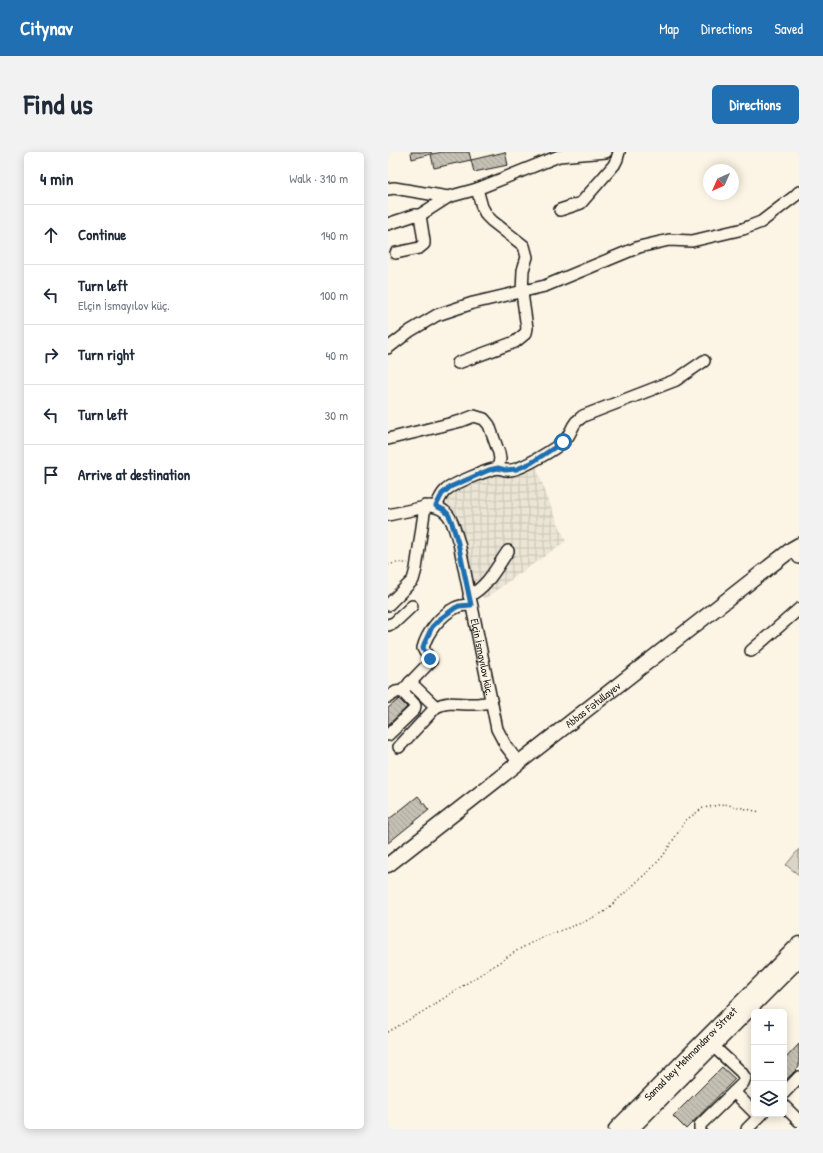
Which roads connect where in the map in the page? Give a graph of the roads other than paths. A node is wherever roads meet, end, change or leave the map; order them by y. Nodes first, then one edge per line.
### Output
1 (606, 152) edge
2 (619, 152) edge
3 (559, 154) edge
4 (388, 189) edge
5 (477, 189) junction
6 (799, 192) edge
7 (448, 197) junction
8 (560, 210) dead end
9 (420, 215) junction
10 (388, 224) edge
11 (396, 253) dead end
12 (522, 293) junction
13 (388, 348) edge
14 (704, 361) dead end
15 (458, 364) dead end
16 (388, 439) edge
17 (498, 468) junction
18 (430, 506) junction
19 (388, 514) edge
20 (508, 551) dead end
21 (797, 551) edge
22 (470, 600) junction
23 (388, 605) edge
24 (412, 606) dead end
25 (799, 609) edge
26 (388, 625) edge
27 (752, 651) dead end
28 (410, 682) junction
29 (402, 691) junction
30 (388, 697) edge
31 (491, 702) junction
32 (436, 707) junction
33 (388, 735) edge
34 (399, 747) dead end
35 (519, 763) junction
36 (388, 865) edge
37 (799, 944) edge
38 (799, 959) edge
39 (713, 1046) junction
40 (799, 1077) edge
41 (787, 1090) edge
42 (734, 1092) junction
43 (751, 1108) edge
44 (787, 1109) edge
45 (756, 1117) edge
46 (799, 1121) edge
47 (616, 1129) edge
48 (630, 1129) edge
49 (700, 1129) edge
50 (747, 1129) edge

1 - 3 street
2 - 8 street
3 - 5 street
4 - 7 street
5 - 7 street
5 - 12 street
6 - 12 street
7 - 9 street
9 - 10 street
9 - 11 street
12 - 13 street
12 - 15 street
14 - 17 street
16 - 17 street
17 - 18 street
18 - 19 street
18 - 22 street, Elçin İsmayılov küç.
18 - 23 street
20 - 22 street
21 - 35 main road, Abbas Fətullayev
22 - 28 street
22 - 31 street, Elçin İsmayılov küç.
24 - 26 street
25 - 27 street
28 - 29 street
28 - 32 street
29 - 30 street
29 - 33 street
31 - 32 street
31 - 35 street, Elçin İsmayılov küç.
32 - 34 street
35 - 36 main road, Abbas Fətullayev
37 - 47 main road, Samad bey Mehmandarov Street
38 - 39 main road, Samad bey Mehmandarov Street
39 - 42 street
39 - 48 main road, Samad bey Mehmandarov Street
40 - 41 street
42 - 43 street
42 - 49 street
44 - 46 street
45 - 50 street

